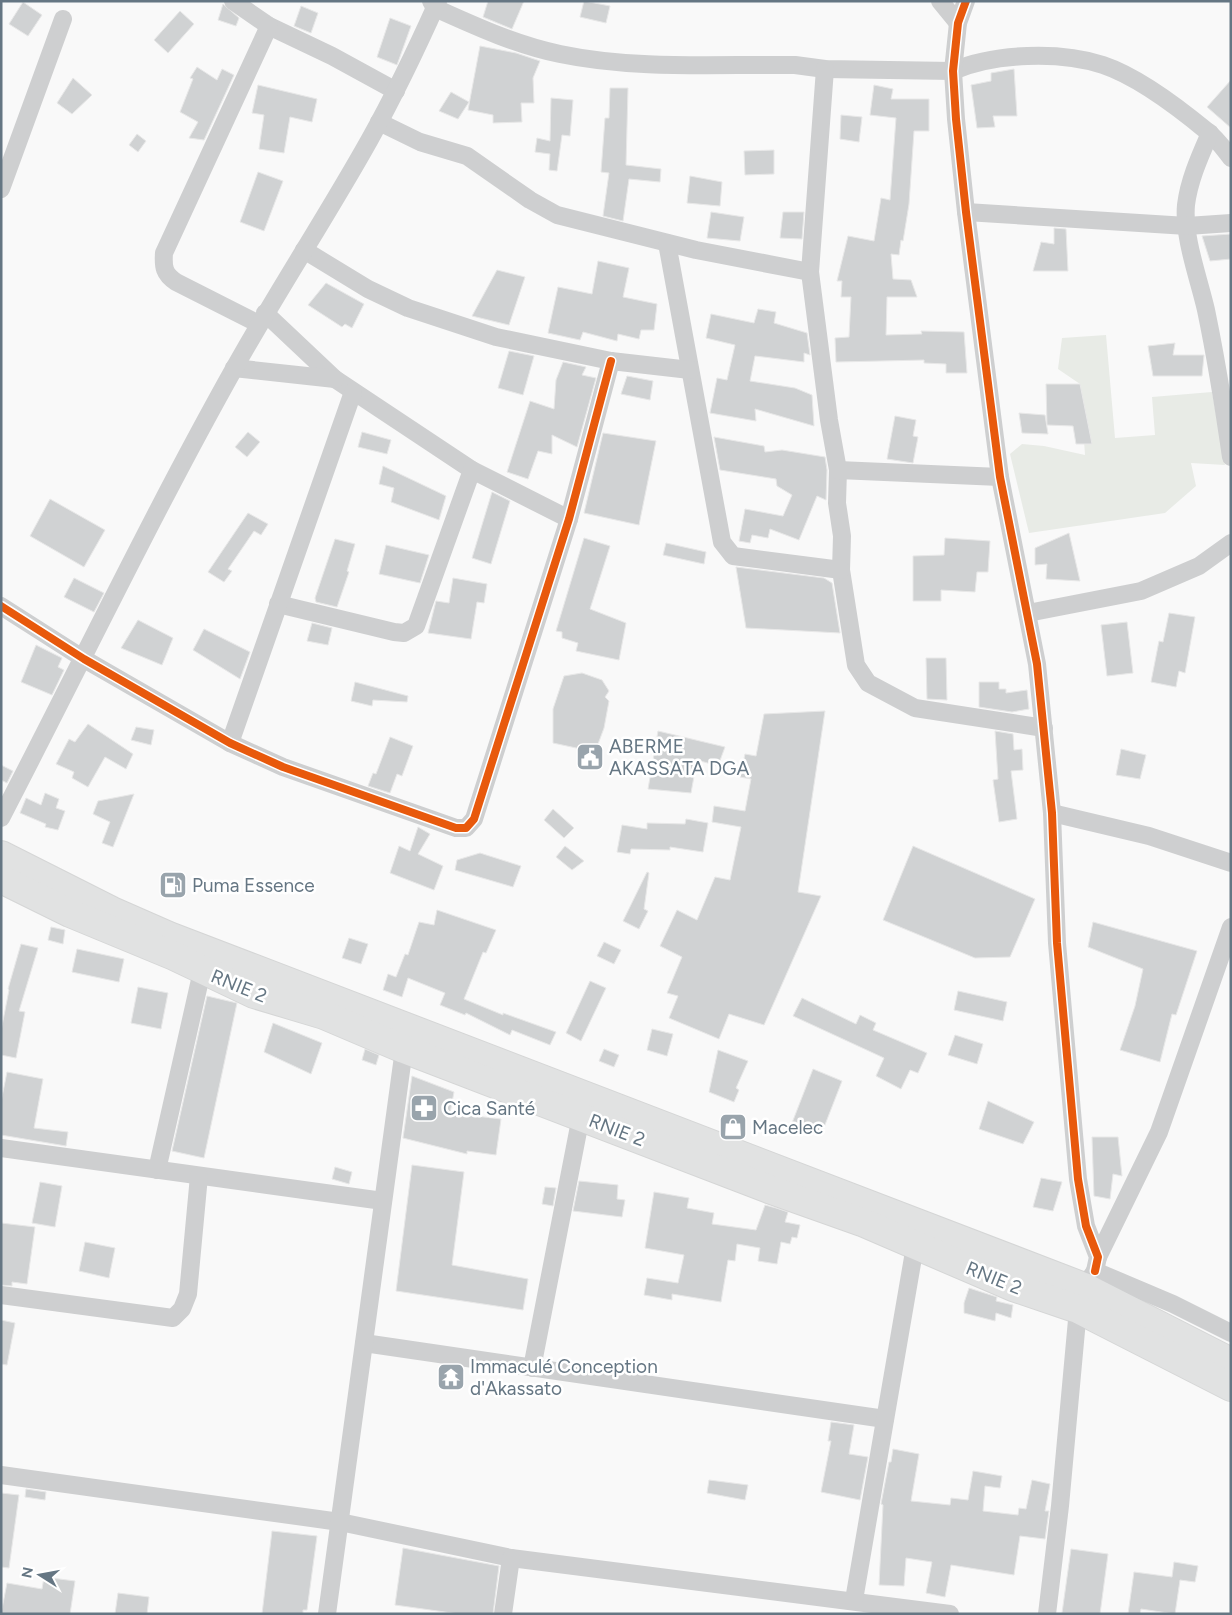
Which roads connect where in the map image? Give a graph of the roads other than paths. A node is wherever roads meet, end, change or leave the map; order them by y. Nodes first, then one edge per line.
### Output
1 (940, 1) edge
2 (966, 1) edge
3 (241, 3) edge
4 (434, 4) edge
5 (63, 19) dead end
6 (958, 22) junction
7 (269, 26) junction
8 (825, 69) junction
9 (953, 71) junction
10 (396, 91) junction
11 (379, 122) junction
12 (1210, 133) junction
13 (1231, 158) edge
14 (1, 189) edge
15 (966, 212) junction
16 (1231, 223) edge
17 (1187, 226) junction
18 (667, 243) junction
19 (304, 250) junction
20 (810, 272) junction
21 (262, 318) junction
22 (611, 361) junction
23 (234, 368) junction
24 (690, 370) junction
25 (335, 379) junction
26 (353, 392) junction
27 (1231, 457) edge
28 (472, 470) junction
29 (838, 470) junction
30 (1000, 477) junction
31 (569, 519) junction
32 (1231, 543) edge
33 (841, 570) junction
34 (278, 604) junction
35 (1, 606) edge
36 (1028, 613) junction
37 (84, 659) junction
38 (1044, 728) junction
39 (230, 743) junction
40 (1052, 813) junction
41 (1, 818) edge
42 (1, 855) edge
43 (1231, 863) edge
44 (1, 879) edge
45 (1231, 927) edge
46 (202, 971) junction
47 (404, 1049) junction
48 (581, 1116) junction
49 (1, 1148) edge
50 (157, 1170) junction
51 (199, 1176) junction
52 (383, 1201) junction
53 (915, 1246) junction
54 (1089, 1281) junction
55 (1, 1295) edge
56 (1231, 1333) edge
57 (364, 1343) junction
58 (1231, 1362) edge
59 (532, 1368) junction
60 (1231, 1387) edge
61 (884, 1418) junction
62 (1, 1475) edge
63 (340, 1522) junction
64 (511, 1558) junction
65 (854, 1600) junction
66 (327, 1614) edge
67 (503, 1614) edge
68 (950, 1614) edge
69 (1047, 1614) edge

1 - 6 street
2 - 6 street
3 - 7 street
4 - 8 street
4 - 10 street
5 - 14 street
6 - 9 street
7 - 10 street
7 - 21 street
8 - 9 street
8 - 20 street
9 - 12 street
9 - 15 street
10 - 11 street
11 - 18 street
11 - 19 street
12 - 13 street
12 - 17 street
15 - 17 street
15 - 30 street
16 - 17 street
17 - 27 street
18 - 20 street
18 - 24 street
19 - 21 street
19 - 22 street
20 - 29 street
21 - 23 street
21 - 25 street
22 - 24 street
22 - 31 street
23 - 25 street
23 - 37 street
24 - 33 street
25 - 26 street
26 - 28 street
26 - 34 street
28 - 31 street
28 - 34 street
29 - 30 street
29 - 33 street
30 - 36 street
31 - 39 street
32 - 36 street
33 - 38 street
34 - 39 street
35 - 37 street
36 - 38 street
37 - 39 street
37 - 41 street
38 - 40 street
40 - 43 street
40 - 54 street
42 - 54 highway, RNIE 2 / RNIE 2
44 - 46 highway, RNIE 2 / RNIE 2
45 - 54 street
46 - 47 highway, RNIE 2 / RNIE 2
46 - 50 street
47 - 48 highway, RNIE 2 / RNIE 2
47 - 52 street
48 - 53 highway, RNIE 2 / RNIE 2
48 - 59 street
49 - 50 street
50 - 51 street
51 - 52 street
51 - 55 street
52 - 57 street
53 - 54 highway, RNIE 2 / RNIE 2
53 - 61 street
54 - 56 street
54 - 58 highway, RNIE 2 / RNIE 2
54 - 60 highway, RNIE 2 / RNIE 2
54 - 69 street
57 - 59 street
57 - 63 street
59 - 61 street
61 - 65 street
62 - 63 street
63 - 64 street
63 - 66 street
64 - 65 street
64 - 67 street
65 - 68 street

